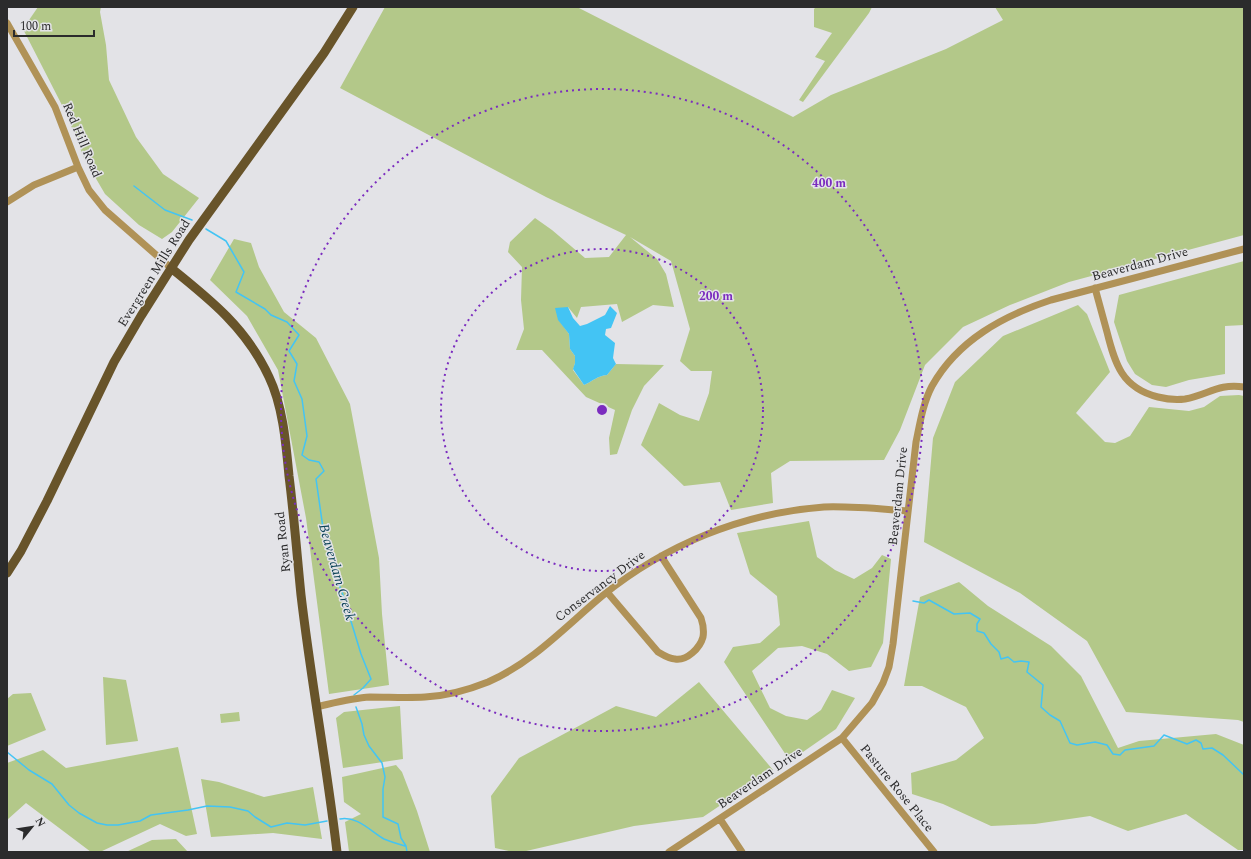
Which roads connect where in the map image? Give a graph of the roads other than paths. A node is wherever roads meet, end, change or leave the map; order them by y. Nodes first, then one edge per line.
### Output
1 (353, 7) edge
2 (7, 23) edge
3 (78, 167) junction
4 (7, 202) edge
5 (1244, 249) edge
6 (171, 268) junction
7 (1095, 288) junction
8 (1244, 387) edge
9 (908, 511) junction
10 (661, 556) junction
11 (7, 572) edge
12 (607, 592) junction
13 (316, 706) junction
14 (842, 738) junction
15 (720, 819) junction
16 (337, 852) edge
17 (669, 852) edge
18 (742, 852) edge
19 (934, 852) edge

1 - 6 main road, Evergreen Mills Road
2 - 3 street, Red Hill Road
3 - 4 street
3 - 6 street, Red Hill Road
5 - 7 street, Beaverdam Drive
6 - 11 main road, Evergreen Mills Road
6 - 13 main road, Ryan Road
7 - 8 street
7 - 9 street, Beaverdam Drive
9 - 10 street, Conservancy Drive
9 - 14 street, Beaverdam Drive
10 - 12 street, Conservancy Drive
10 - 12 street
12 - 13 street, Conservancy Drive
13 - 16 main road, Ryan Road
14 - 15 street, Beaverdam Drive
14 - 19 street, Pasture Rose Place
15 - 17 street, Beaverdam Drive
15 - 18 street

